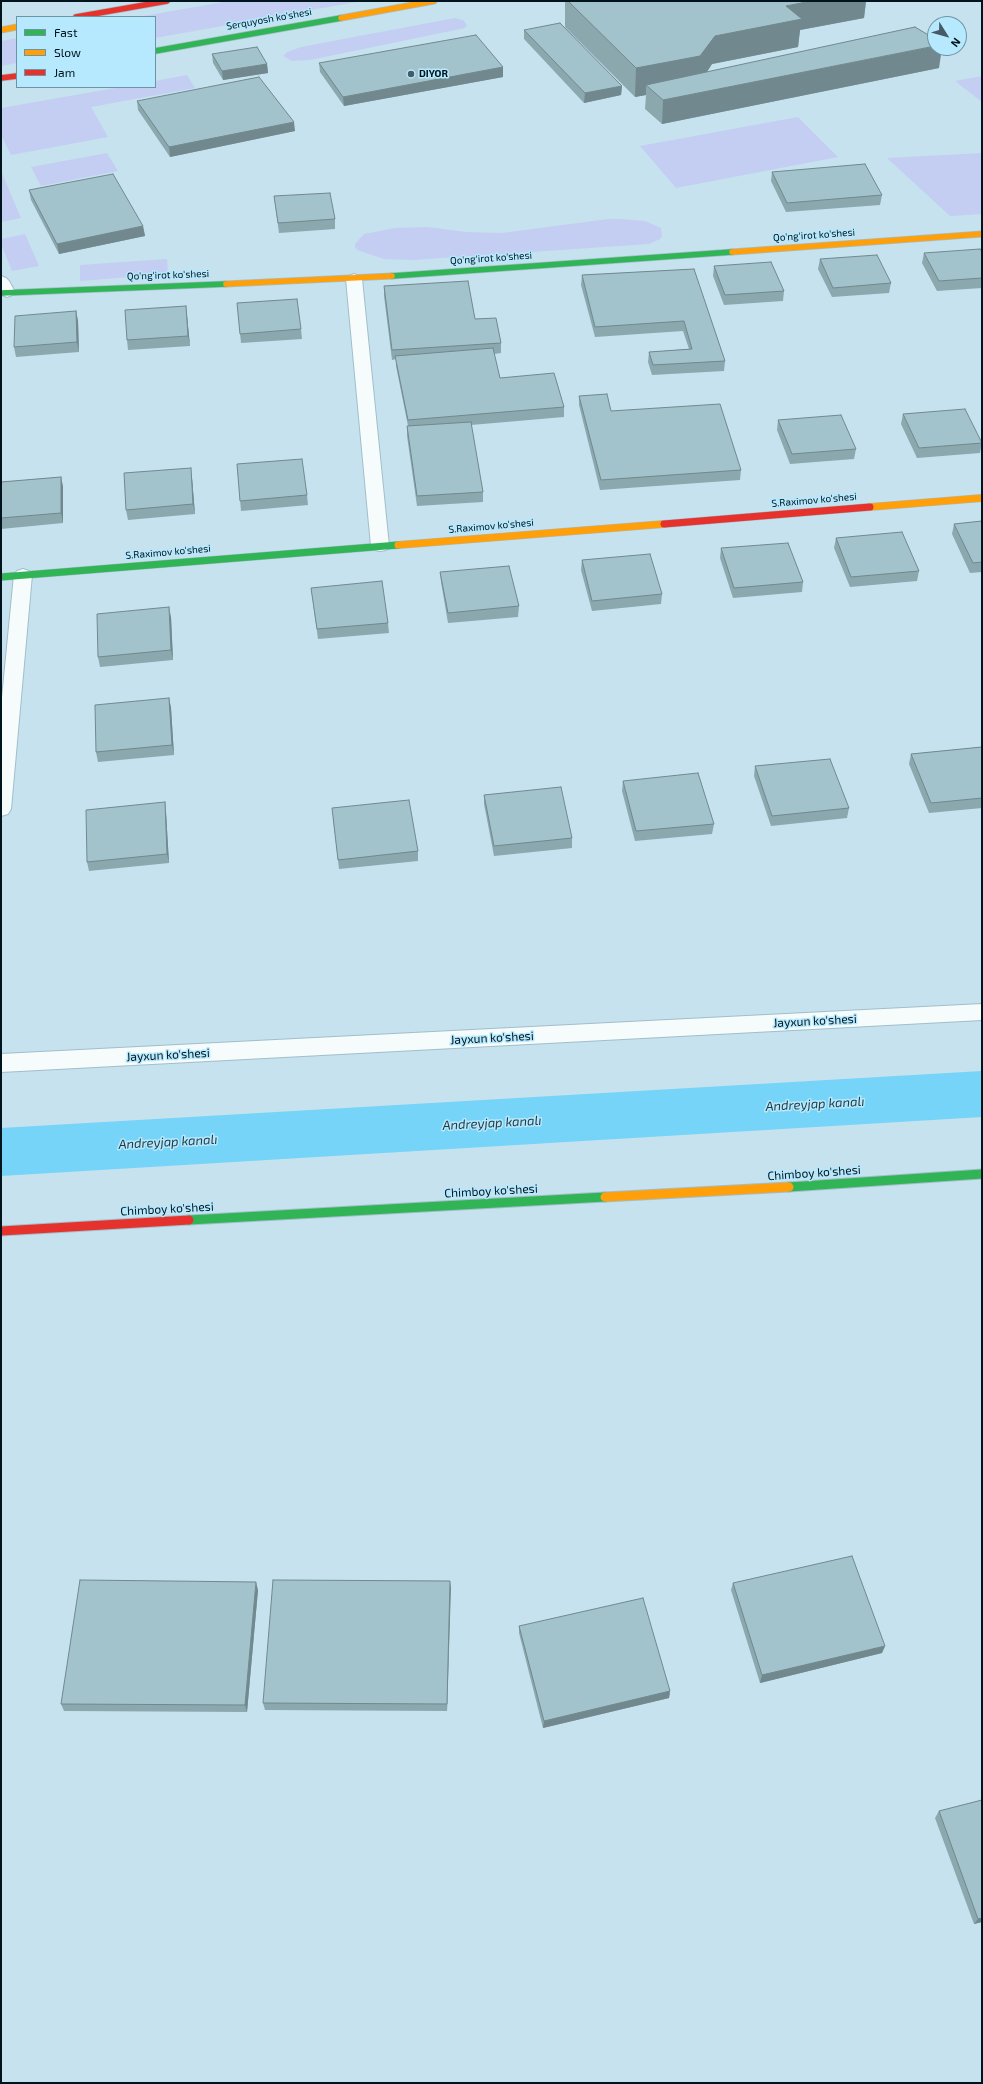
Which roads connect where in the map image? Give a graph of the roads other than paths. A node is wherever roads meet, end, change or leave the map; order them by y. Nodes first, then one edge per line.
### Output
1 (167, 1) edge
2 (434, 1) edge
3 (82, 16) edge
4 (16, 27) edge
5 (1, 30) edge
6 (156, 51) edge
7 (16, 76) edge
8 (1, 78) edge
9 (982, 234) edge
10 (354, 279) junction
11 (3, 289) edge
12 (982, 498) edge
13 (380, 546) junction
14 (23, 575) junction
15 (1, 577) edge
16 (1, 809) edge
17 (982, 1012) edge
18 (1, 1064) edge
19 (982, 1174) edge
20 (1, 1231) edge

1 - 3 street
2 - 6 street, Serquyosh ko'shesi
4 - 5 street
7 - 8 street
9 - 10 street, Qo'ng'irot ko'shesi
10 - 11 street, Qo'ng'irot ko'shesi
10 - 13 street
12 - 13 street, S.Raximov ko'shesi
13 - 14 street, S.Raximov ko'shesi
14 - 15 street, S.Raximov ko'shesi
14 - 16 street
17 - 18 street, Jayxun ko'shesi
19 - 20 street, Chimboy ko'shesi

